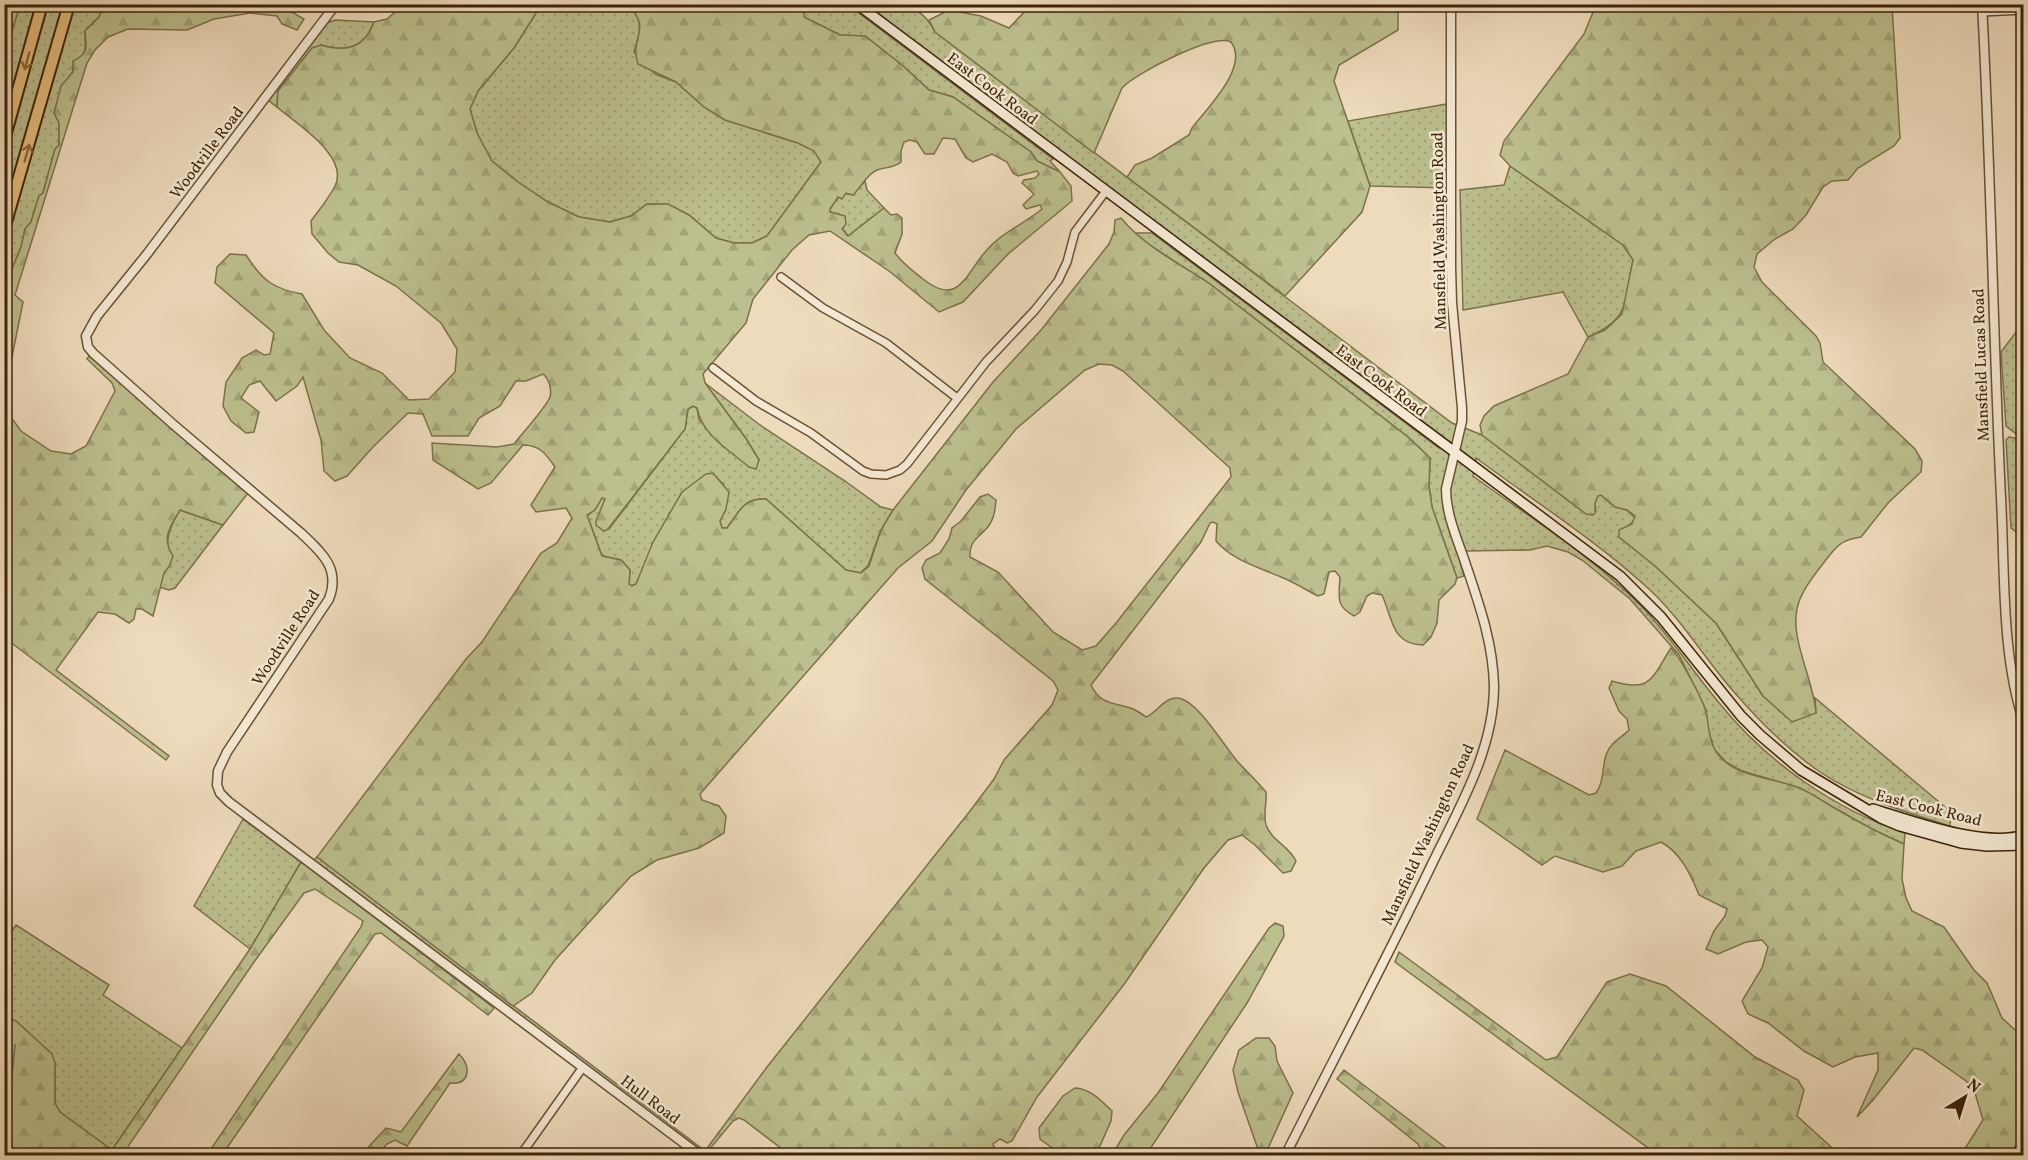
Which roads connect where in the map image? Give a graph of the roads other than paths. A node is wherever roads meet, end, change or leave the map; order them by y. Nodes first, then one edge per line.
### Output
1 (69, 4) edge
2 (336, 4) edge
3 (857, 4) edge
4 (1451, 4) edge
5 (42, 5) edge
6 (1982, 8) edge
7 (2024, 10) edge
8 (4, 140) edge
9 (1106, 191) junction
10 (4, 229) edge
11 (782, 277) dead end
12 (713, 368) dead end
13 (957, 398) junction
14 (1454, 452) junction
15 (2024, 723) edge
16 (1862, 806) junction
17 (2024, 835) edge
18 (2024, 845) edge
19 (583, 1067) junction
20 (520, 1155) edge
21 (701, 1155) edge
22 (1285, 1155) edge

10 -> 1 highway
2 - 19 street, Woodville Road
3 - 9 main road, East Cook Road
4 - 14 street, Mansfield Washington Road
5 -> 8 highway
6 - 7 street
6 - 15 street, Mansfield Lucas Road
9 - 13 street
9 - 14 main road, East Cook Road
11 - 13 street
12 - 13 street
14 - 16 main road, East Cook Road
14 - 22 street, Mansfield Washington Road
16 - 17 main road, East Cook Road
16 - 18 main road, East Cook Road
19 - 20 street
19 - 21 street, Hull Road

